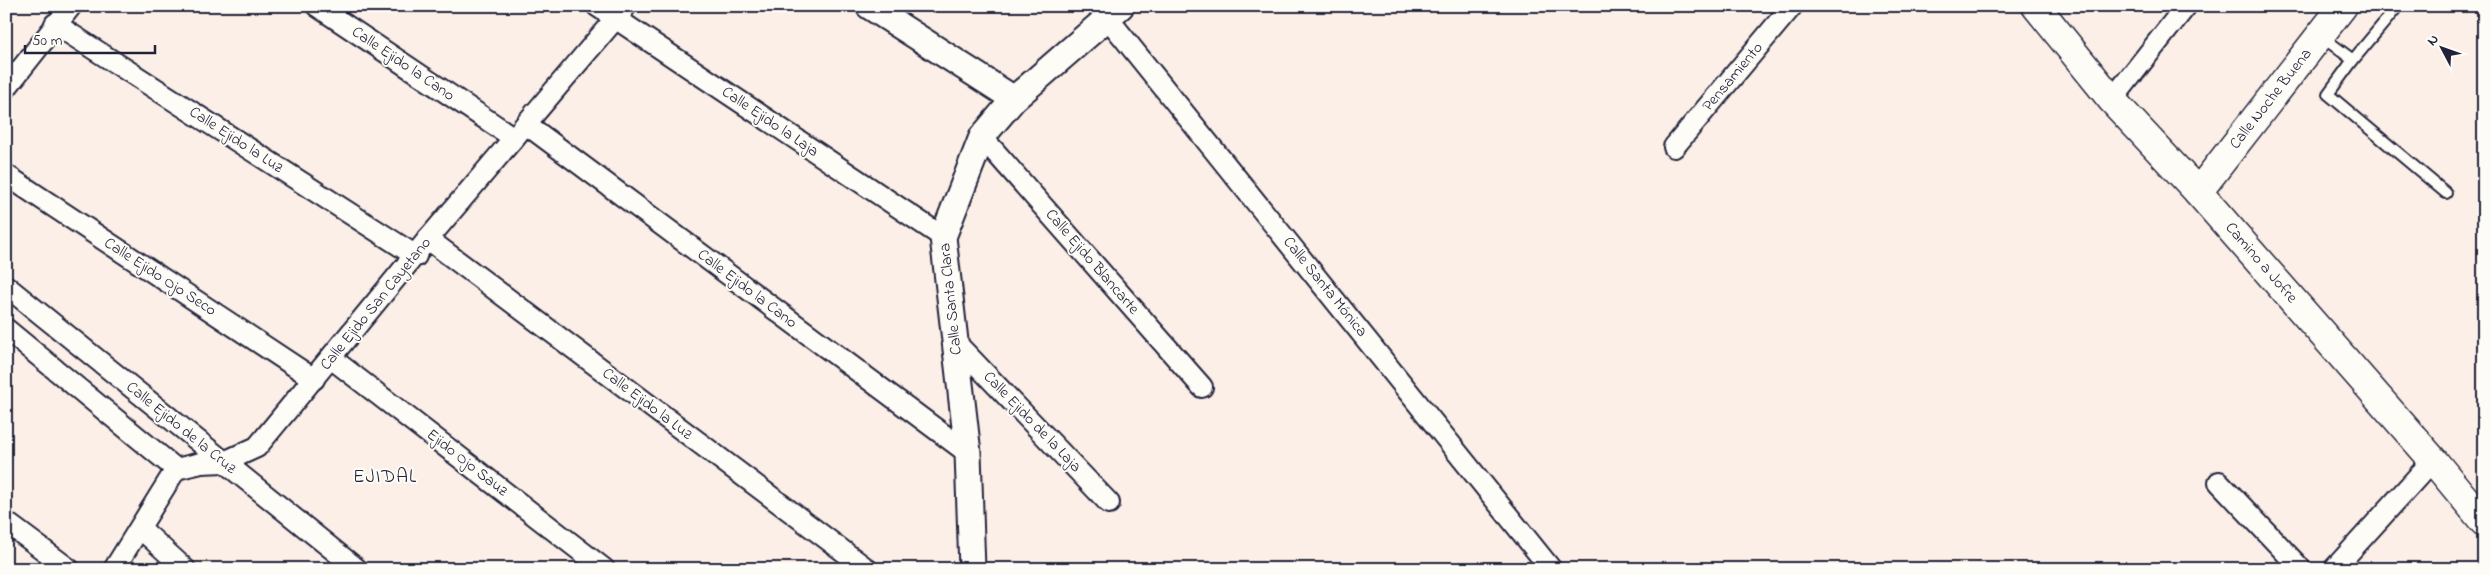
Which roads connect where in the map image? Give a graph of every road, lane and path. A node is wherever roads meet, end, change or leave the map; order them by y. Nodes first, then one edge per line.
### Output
1 (71, 6) edge
2 (317, 6) edge
3 (597, 6) edge
4 (869, 6) edge
5 (1792, 6) edge
6 (2036, 6) edge
7 (2186, 6) edge
8 (2343, 6) edge
9 (2398, 6) edge
10 (1109, 10) edge
11 (620, 12) edge
12 (55, 24) junction
13 (2320, 36) junction
14 (2353, 60) junction
15 (6, 88) edge
16 (1014, 99) junction
17 (2112, 100) junction
18 (520, 131) junction
19 (982, 137) junction
20 (1674, 147) dead end
21 (6, 176) edge
22 (2198, 192) junction
23 (2446, 193) dead end
24 (943, 237) junction
25 (428, 239) junction
26 (416, 256) junction
27 (6, 286) edge
28 (6, 330) edge
29 (955, 342) junction
30 (331, 358) junction
31 (314, 379) junction
32 (1202, 387) dead end
33 (968, 453) junction
34 (2432, 460) junction
35 (224, 462) junction
36 (176, 469) junction
37 (2219, 482) dead end
38 (1109, 503) dead end
39 (6, 522) edge
40 (2484, 522) edge
41 (140, 528) junction
42 (69, 569) edge
43 (114, 569) edge
44 (185, 569) edge
45 (356, 569) edge
46 (604, 569) edge
47 (867, 569) edge
48 (972, 569) edge
49 (1551, 569) edge
50 (2301, 569) edge
51 (2334, 569) edge

1 - 12 street
2 - 18 street, Calle Ejido la Cano
3 - 11 street, Calle Ejido la Laja
4 - 16 street
5 - 20 street, Pensamiento
6 - 17 main road, Camino a Jofre
7 - 17 street
8 - 13 main road, Calle Noche Buena
9 - 14 lane
10 - 16 street, Calle Santa Clara
10 - 49 street, Calle Santa Mónica
11 - 18 street, Calle Ejido San Cayetano
11 - 24 street, Calle Ejido la Laja
12 - 15 street
12 - 26 street, Calle Ejido la Luz
13 - 14 lane
13 - 22 main road, Calle Noche Buena
14 - 23 lane
16 - 19 street, Calle Santa Clara
17 - 22 main road, Camino a Jofre
18 - 25 street, Calle Ejido San Cayetano
18 - 33 street, Calle Ejido la Cano
19 - 24 street, Calle Santa Clara
19 - 32 street, Calle Ejido Blancarte
21 - 31 street, Calle Ejido Ojo Seco
22 - 34 main road, Camino a Jofre
24 - 29 street, Calle Santa Clara
25 - 26 street, Calle Ejido San Cayetano
25 - 47 street, Calle Ejido la Luz
26 - 30 street, Calle Ejido San Cayetano
27 - 35 street, Calle Ejido de la Cruz
28 - 36 street
29 - 33 street, Calle Santa Clara
29 - 38 street, Calle Ejido de la Laja
30 - 31 street, Calle Ejido San Cayetano
30 - 46 street, Ejido Ojo Sauz
31 - 35 street, Calle Ejido San Cayetano
33 - 48 street, Calle Santa Clara
34 - 40 main road, Camino a Jofre
34 - 51 street
35 - 36 street, Calle Ejido San Cayetano
35 - 45 street, Calle Ejido de la Cruz
36 - 41 street
37 - 50 street
39 - 42 street
41 - 43 street
41 - 44 street

